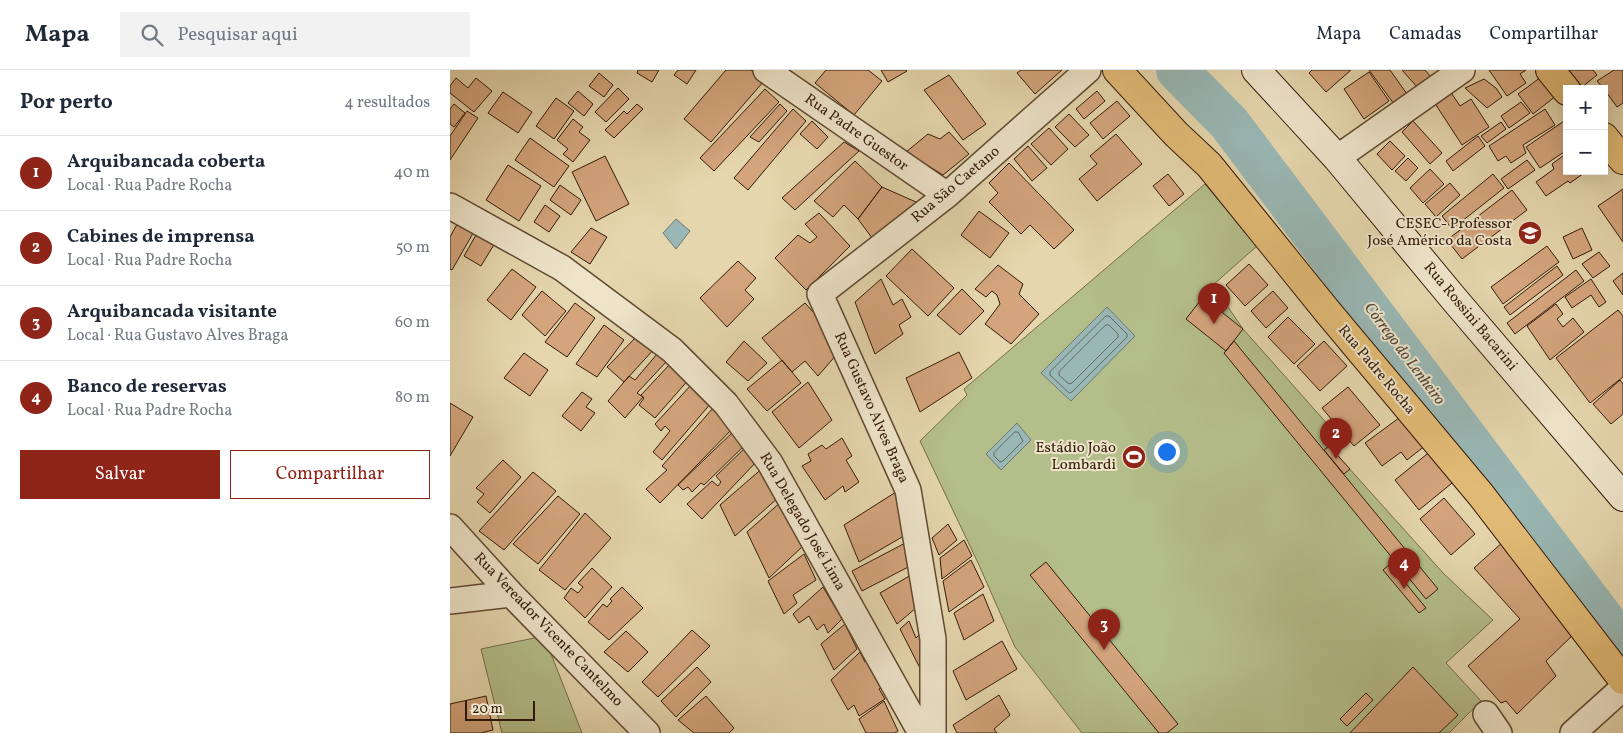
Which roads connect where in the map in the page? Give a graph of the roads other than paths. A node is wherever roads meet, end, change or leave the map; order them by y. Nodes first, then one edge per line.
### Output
1 (766, 70) edge
2 (1088, 70) edge
3 (1117, 70) edge
4 (1256, 70) edge
5 (1462, 70) edge
6 (1550, 70) edge
7 (1563, 86) edge
8 (1608, 142) edge
9 (1337, 158) junction
10 (1623, 160) edge
11 (947, 195) junction
12 (450, 206) edge
13 (820, 294) joint
14 (1623, 497) edge
15 (450, 527) edge
16 (511, 594) junction
17 (450, 601) edge
18 (1623, 680) edge
19 (1623, 688) edge
20 (647, 733) edge
21 (921, 733) edge
22 (933, 733) edge
23 (1573, 733) edge

1 - 11 street, Rua Padre Guestor
2 - 11 street, Rua São Caetano
3 - 18 highway, Rua Padre Rocha
4 - 9 main road, Rua Rossini Bacarini
5 - 9 street
6 - 7 highway
8 - 10 highway
9 - 14 main road, Rua Rossini Bacarini
11 - 13 street, Rua São Caetano
12 - 21 street, Rua Delegado José Lima
13 - 22 street, Rua Gustavo Alves Braga
15 - 16 street, Rua Vereador Vicente Cantelmo
16 - 17 street
16 - 20 street, Rua Vereador Vicente Cantelmo
19 - 23 street

